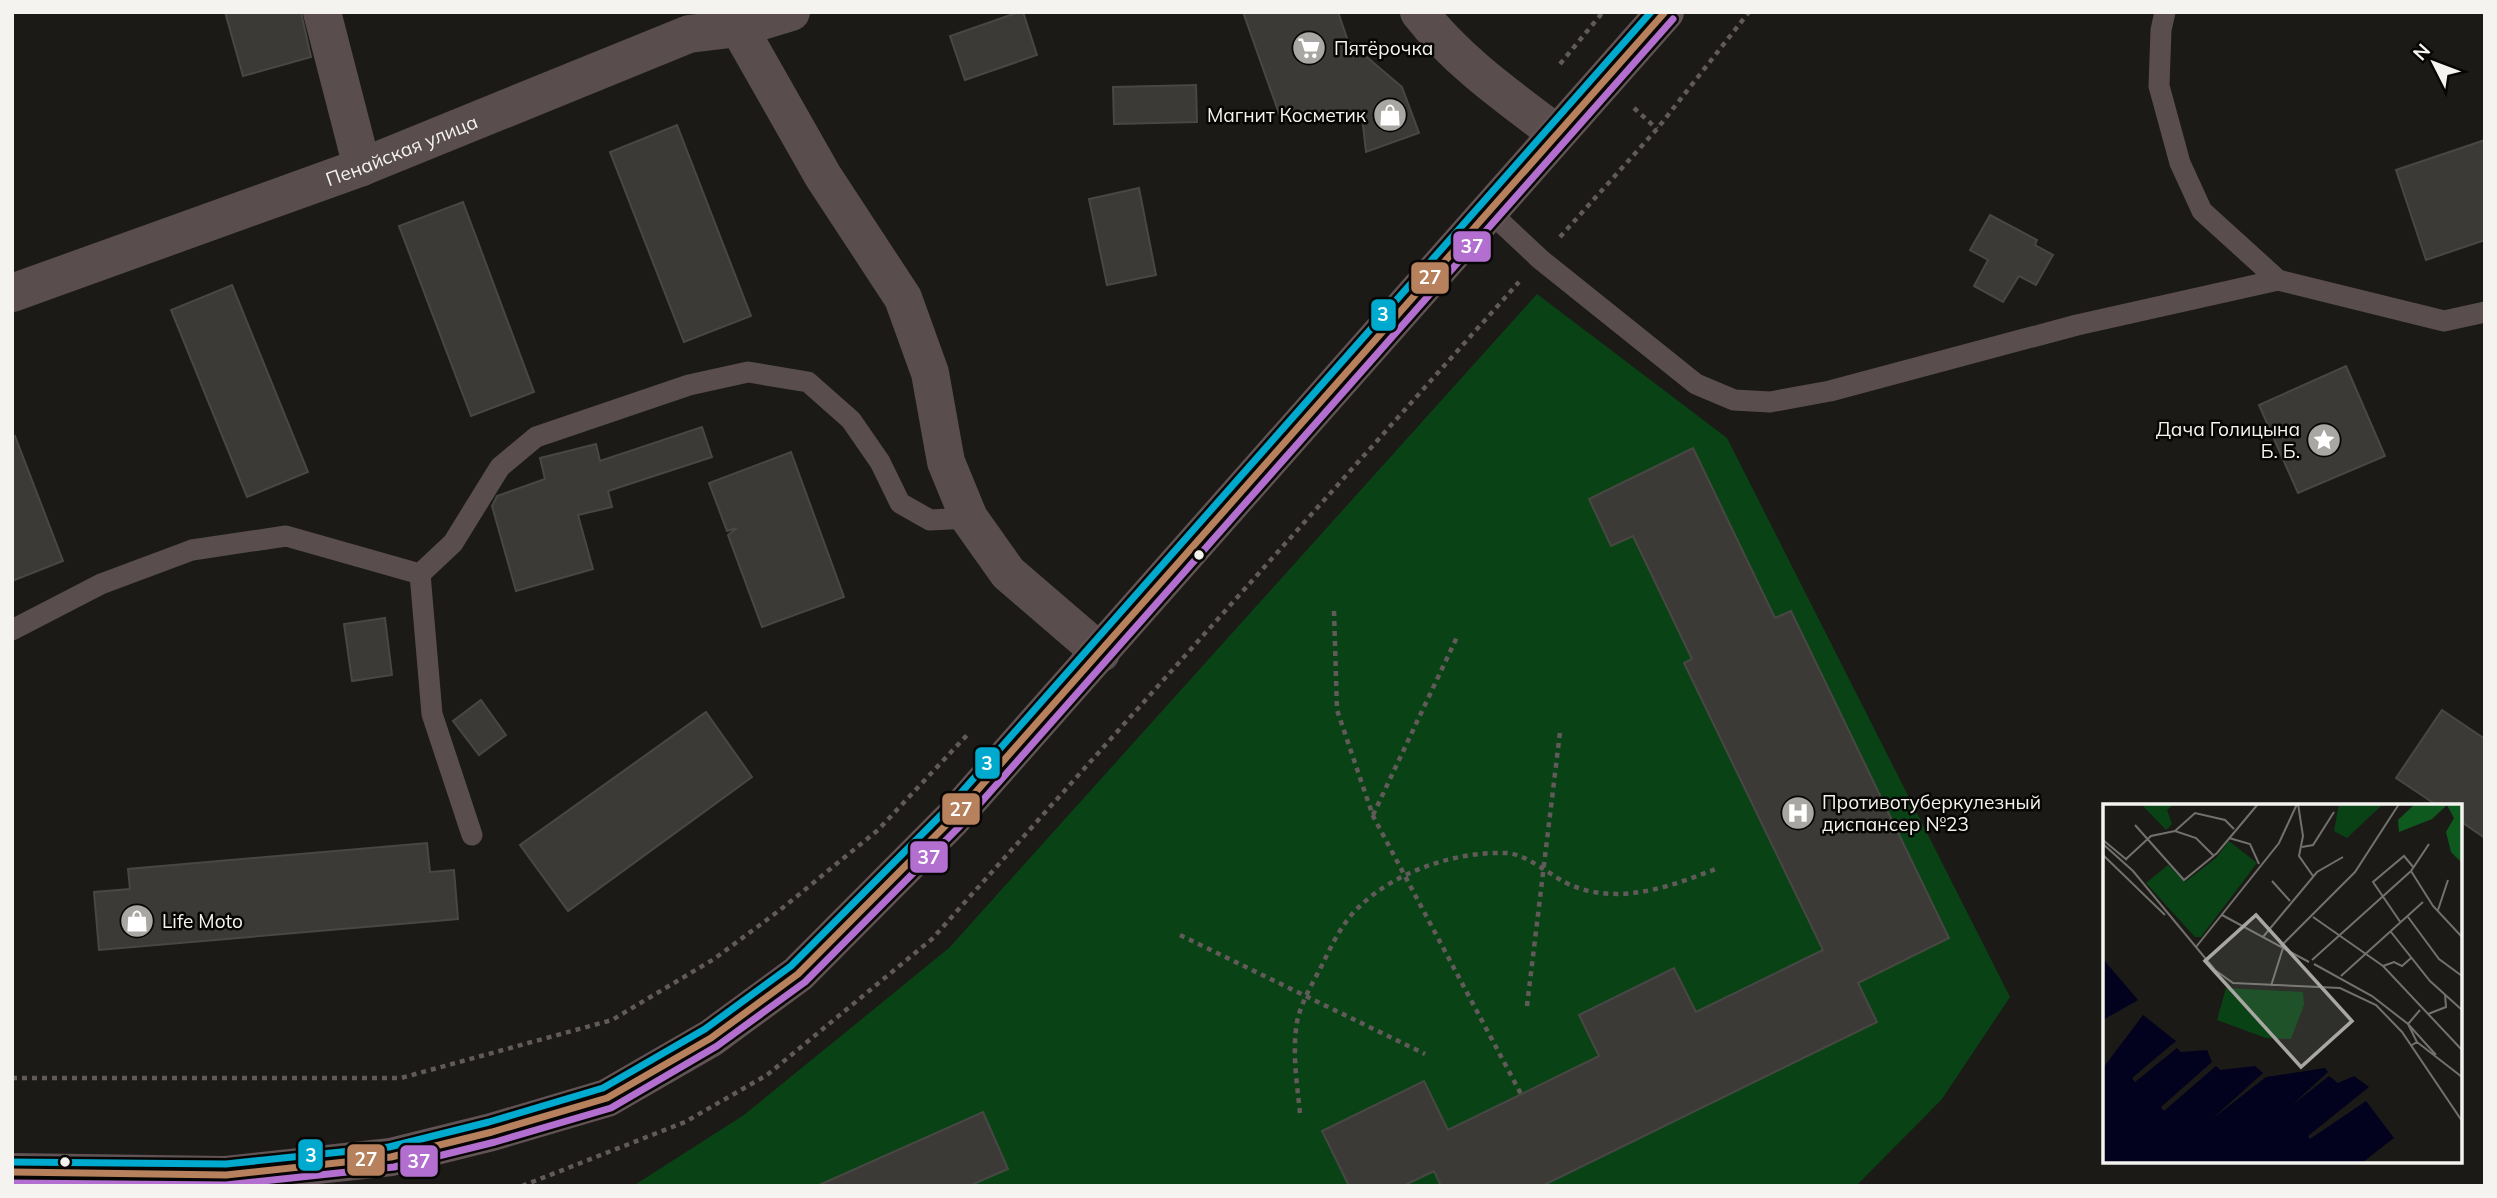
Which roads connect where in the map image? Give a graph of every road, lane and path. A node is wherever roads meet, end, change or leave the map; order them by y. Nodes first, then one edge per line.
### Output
1 (322, 12) edge
2 (791, 12) edge
3 (1419, 12) edge
4 (1602, 12) edge
5 (1665, 12) edge
6 (1749, 12) edge
7 (2165, 12) edge
8 (685, 23) edge
9 (739, 28) junction
10 (1524, 108) junction
11 (1556, 132) junction
12 (362, 167) junction
13 (1489, 211) junction
14 (1540, 258) junction
15 (2278, 281) junction
16 (12, 293) edge
17 (2485, 312) edge
18 (969, 518) junction
19 (420, 574) junction
20 (1334, 611) dead end
21 (12, 629) edge
22 (1457, 637) dead end
23 (1101, 653) junction
24 (1560, 732) dead end
25 (969, 733) dead end
26 (1373, 816) junction
27 (472, 835) dead end
28 (1544, 869) junction
29 (1718, 869) dead end
30 (1405, 877) junction
31 (1180, 935) dead end
32 (1306, 996) junction
33 (1527, 1006) dead end
34 (1425, 1055) dead end
35 (12, 1079) edge
36 (1521, 1094) dead end
37 (1300, 1113) dead end
38 (12, 1172) edge
39 (522, 1186) edge

1 - 12 street
2 - 9 street, Пенайская улица
3 - 10 street
4 - 10 path
5 - 11 highway
6 - 14 path
7 - 15 lane
8 - 9 street, Пенайская улица
8 - 12 street, Пенайская улица
9 - 18 street
10 - 11 street
11 - 13 highway
12 - 16 street, Пенайская улица
13 - 14 lane
13 - 23 highway
14 - 15 lane
14 - 39 path
15 - 17 lane
18 - 19 lane
18 - 23 street
19 - 21 lane
19 - 27 lane
20 - 26 path
22 - 26 path
23 - 38 highway
24 - 28 path
25 - 35 path
26 - 30 path
28 - 29 path
28 - 30 path
28 - 33 path
30 - 32 path
30 - 36 path
31 - 32 path
32 - 34 path
32 - 37 path

